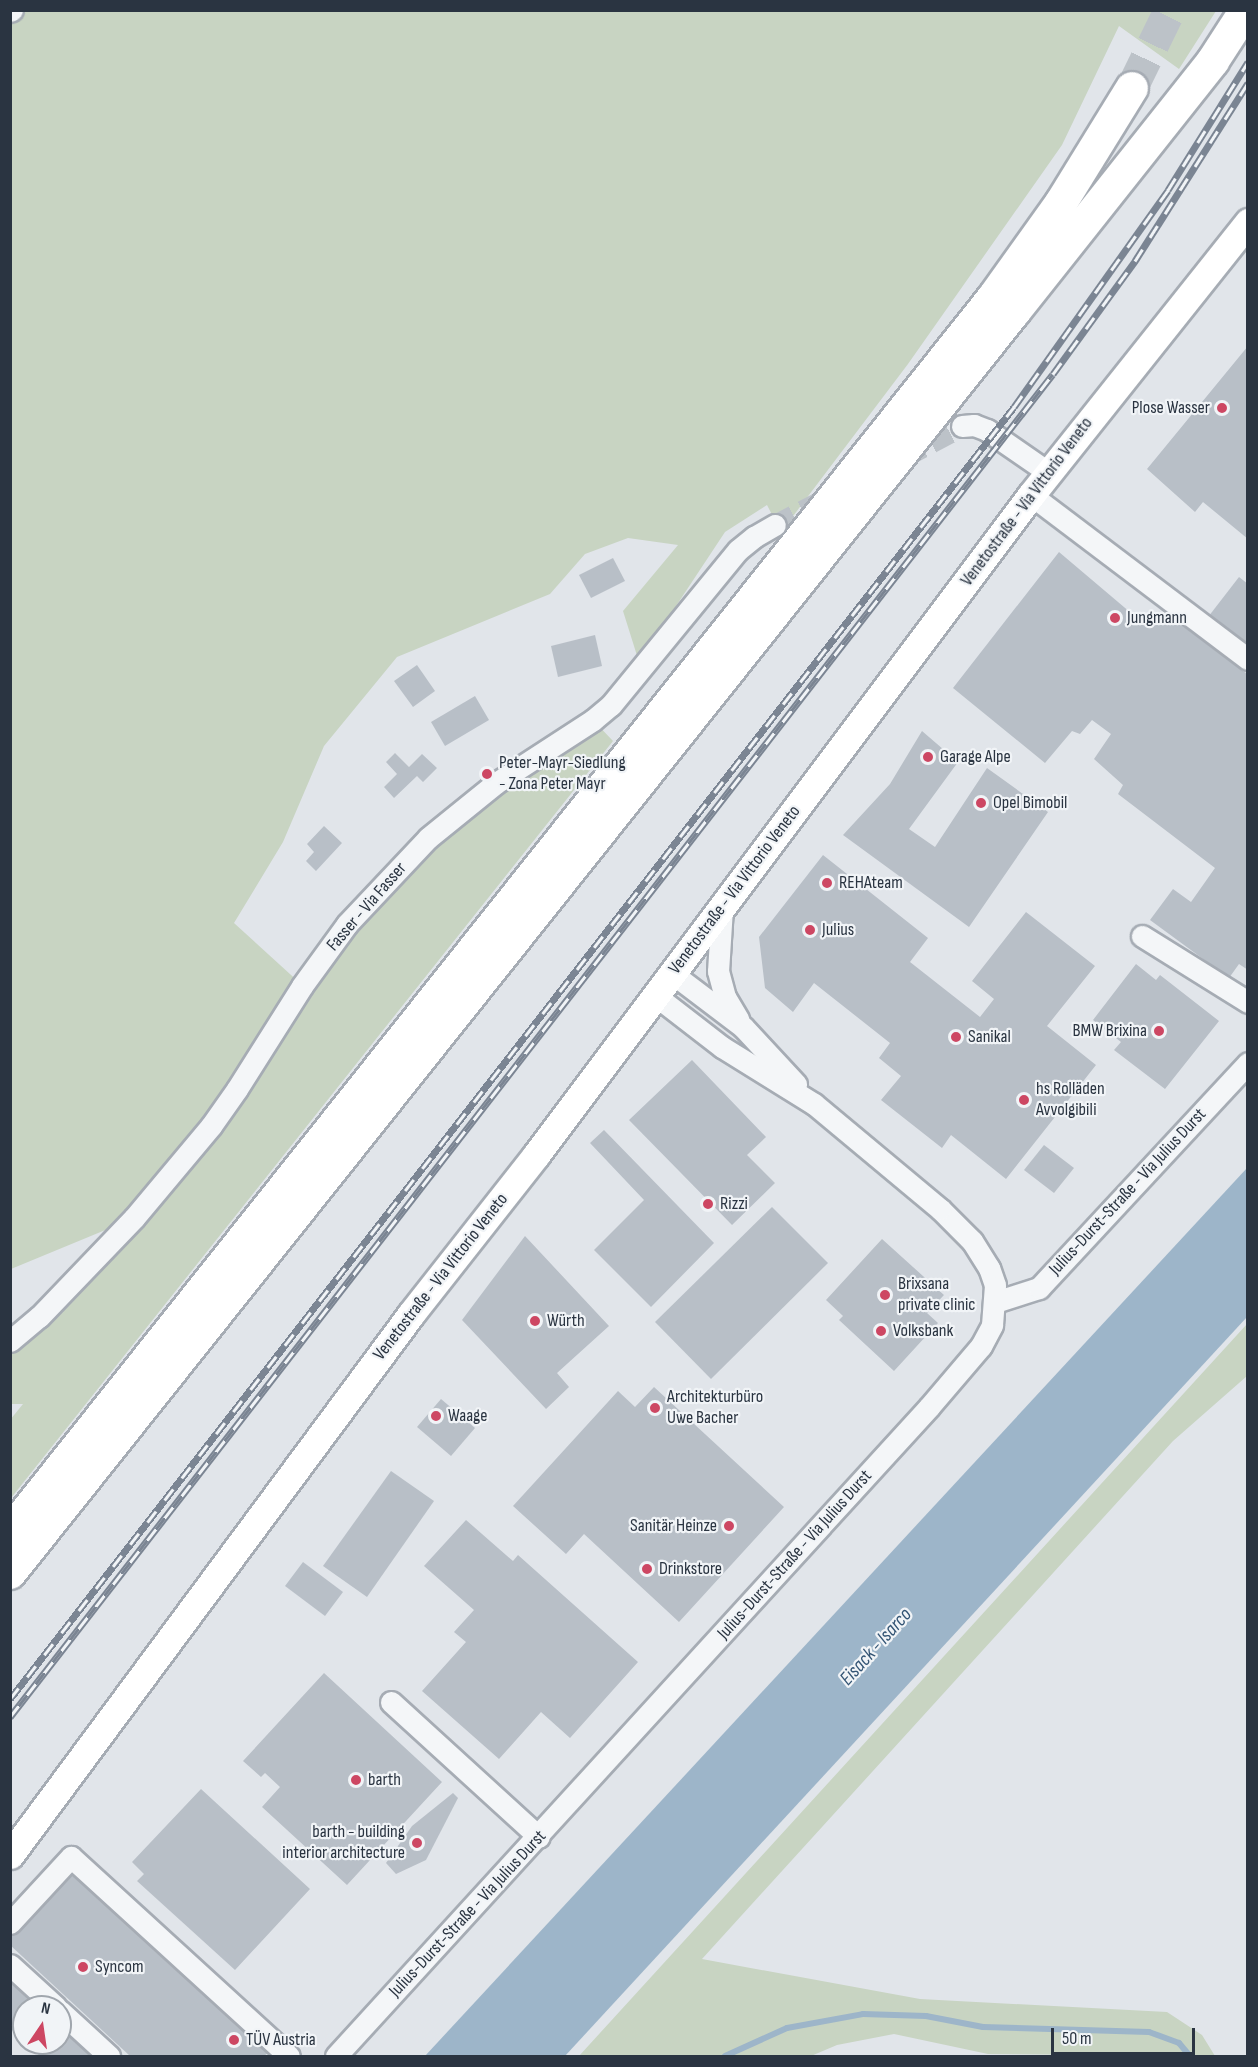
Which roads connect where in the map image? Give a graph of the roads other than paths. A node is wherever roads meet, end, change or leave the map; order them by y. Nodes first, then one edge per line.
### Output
1 (1246, 10) edge
2 (1132, 88) tunnel mouth
3 (1248, 222) edge
4 (962, 426) tunnel mouth
5 (1049, 473) junction
6 (1031, 495) junction
7 (775, 525) tunnel mouth
8 (1248, 659) edge
9 (722, 908) junction
10 (1142, 936) dead end
11 (673, 974) junction
12 (656, 996) junction
13 (1248, 1002) edge
14 (743, 1027) junction
15 (1248, 1063) edge
16 (814, 1104) junction
17 (995, 1302) junction
18 (10, 1341) edge
19 (10, 1532) edge
20 (10, 1573) edge
21 (391, 1702) dead end
22 (538, 1837) junction
23 (10, 1855) edge
24 (10, 1923) edge
25 (10, 1965) edge
26 (43, 1995) edge
27 (72, 2022) edge
28 (109, 2056) edge
29 (289, 2056) edge
30 (336, 2056) edge

1 - 20 highway
2 - 19 highway
3 - 5 main road, Venetostraße - Via Vittorio Veneto
4 - 5 street
5 - 6 main road, Venetostraße - Via Vittorio Veneto
6 - 8 street
6 - 9 main road, Venetostraße - Via Vittorio Veneto
7 - 18 street, Fasser - Via Fasser
9 - 11 main road, Venetostraße - Via Vittorio Veneto
9 - 14 street
10 - 13 street
11 - 12 main road, Venetostraße - Via Vittorio Veneto
11 - 14 street
12 - 16 street
12 - 23 main road, Venetostraße - Via Vittorio Veneto
14 - 16 street
15 - 17 street, Julius-Durst-Straße - Via Julius Durst
16 - 17 street
17 - 22 street, Julius-Durst-Straße - Via Julius Durst
21 - 22 street
22 - 30 street, Julius-Durst-Straße - Via Julius Durst
24 - 29 street
25 - 26 street
27 - 28 street

